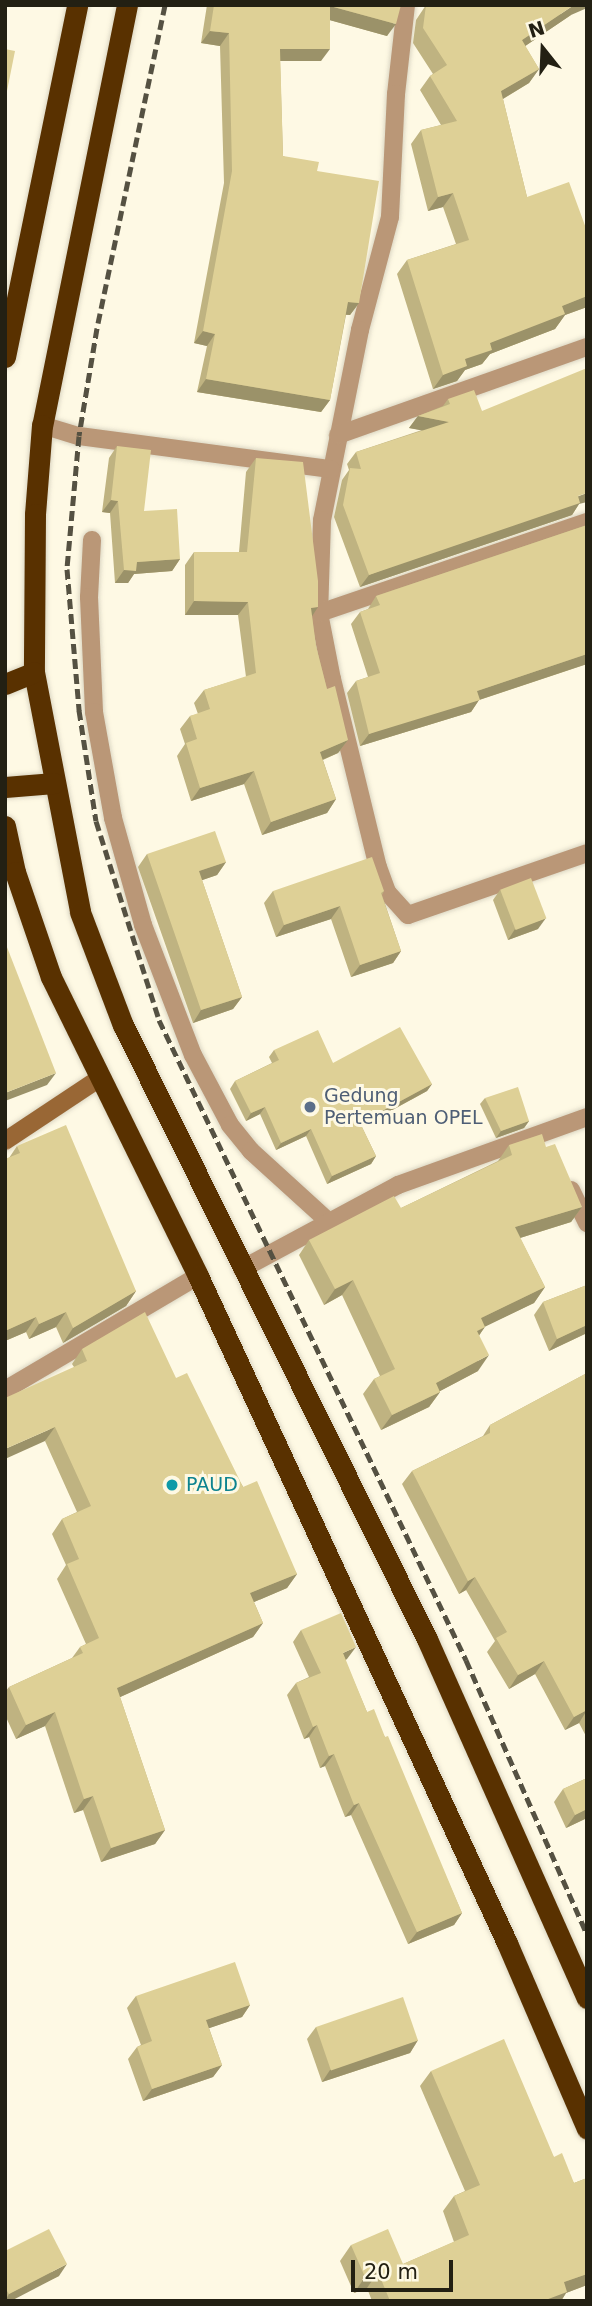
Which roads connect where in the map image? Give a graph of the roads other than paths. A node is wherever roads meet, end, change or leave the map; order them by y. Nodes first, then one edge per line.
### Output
1 (77, 5) edge
2 (127, 5) edge
3 (406, 5) edge
4 (587, 347) edge
5 (5, 357) edge
6 (43, 425) junction
7 (338, 435) junction
8 (331, 469) junction
9 (587, 522) edge
10 (92, 540) dead end
11 (319, 613) junction
12 (34, 672) junction
13 (5, 684) edge
14 (54, 783) junction
15 (5, 787) edge
16 (5, 826) edge
17 (587, 853) edge
18 (100, 1078) junction
19 (587, 1117) edge
20 (544, 1133) junction
21 (5, 1141) edge
22 (555, 1156) edge
23 (565, 1178) edge
24 (329, 1222) junction
25 (587, 1223) edge
26 (242, 1269) junction
27 (198, 1276) junction
28 (5, 1391) edge
29 (587, 1998) edge
30 (587, 2129) edge

1 - 5 highway
2 - 6 highway
3 - 7 street
4 - 7 street
6 - 8 street
6 - 12 highway
7 - 8 street
8 - 11 street
9 - 11 street
10 - 24 street
11 - 17 street
12 - 13 highway
12 - 14 highway
14 - 15 highway
14 - 26 highway
16 - 18 highway
18 - 21 street
18 - 27 highway
19 - 20 street
20 - 22 street
20 - 24 street
23 - 25 street
24 - 26 street
26 - 29 highway
27 - 28 street
27 - 30 highway

